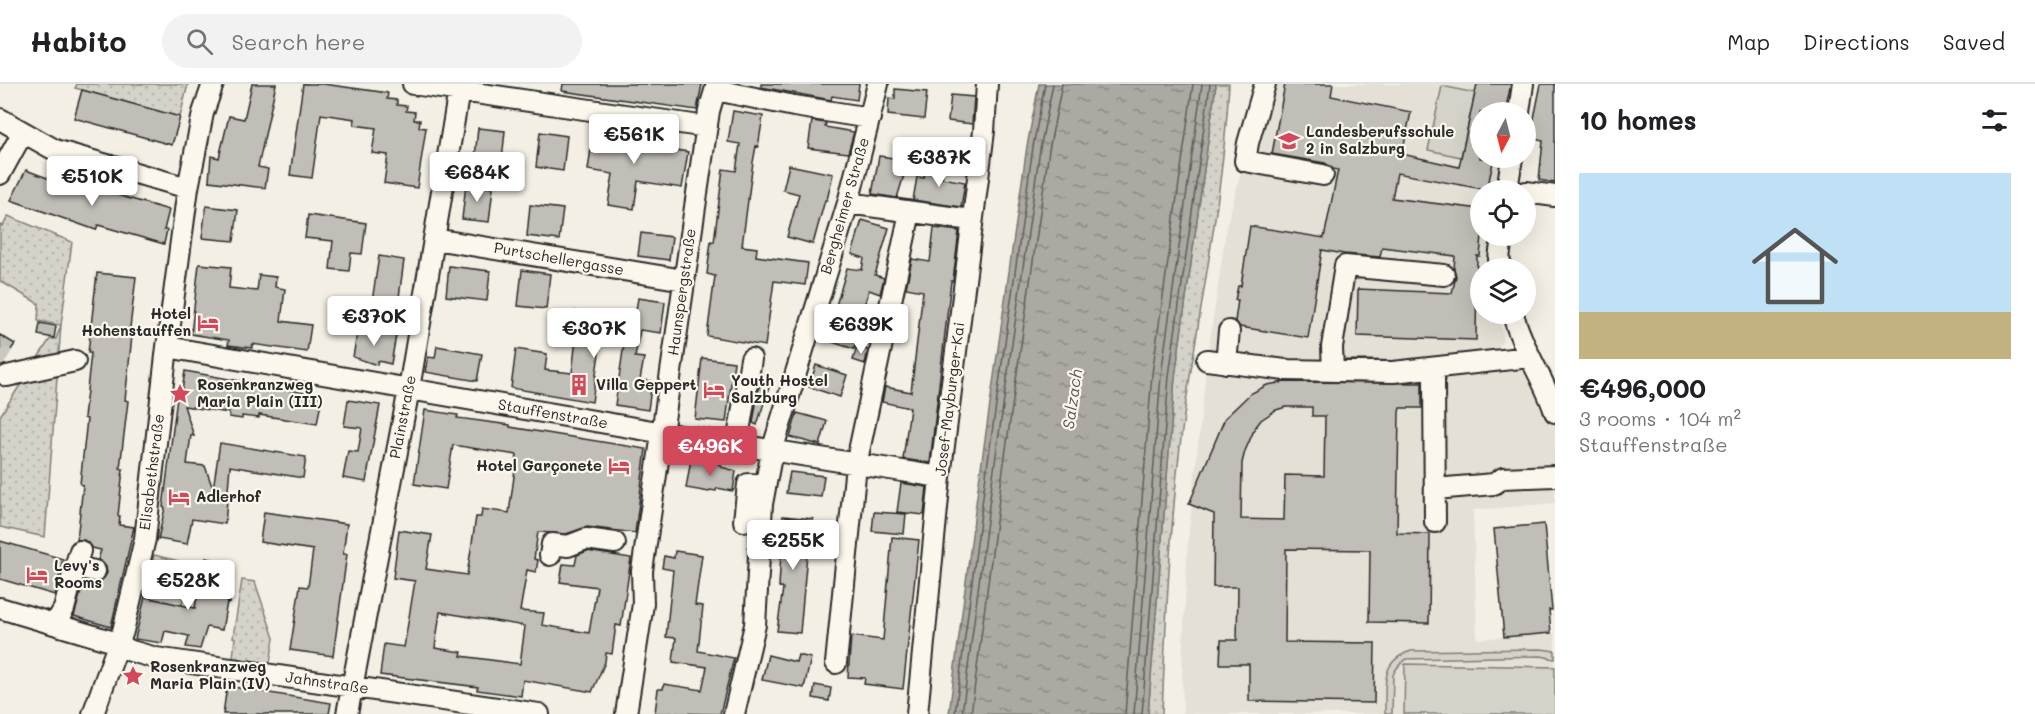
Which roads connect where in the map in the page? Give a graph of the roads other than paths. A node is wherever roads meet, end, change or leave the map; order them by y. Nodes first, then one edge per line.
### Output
1 (213, 84) edge
2 (413, 84) edge
3 (878, 84) edge
4 (987, 84) edge
5 (1266, 84) edge
6 (1523, 84) edge
7 (459, 87) edge
8 (716, 87) edge
9 (1520, 102) edge
10 (870, 118) junction
11 (0, 119) edge
12 (706, 127) junction
13 (22, 132) junction
14 (0, 174) edge
15 (1323, 175) dead end
16 (188, 188) junction
17 (1536, 193) edge
18 (1555, 196) edge
19 (848, 202) junction
20 (910, 212) junction
21 (971, 220) junction
22 (434, 239) junction
23 (1444, 275) dead end
24 (684, 280) junction
25 (1516, 324) edge
26 (1229, 331) dead end
27 (167, 347) junction
28 (1530, 357) junction
29 (751, 359) dead end
30 (75, 361) dead end
31 (9, 366) tunnel mouth
32 (1432, 368) junction
33 (1333, 371) junction
34 (409, 389) junction
35 (1551, 390) edge
36 (1555, 412) edge
37 (668, 434) junction
38 (737, 444) junction
39 (772, 450) junction
40 (856, 465) junction
41 (1555, 476) edge
42 (940, 477) junction
43 (765, 485) junction
44 (1435, 489) junction
45 (744, 521) dead end
46 (1435, 522) dead end
47 (615, 543) dead end
48 (550, 555) dead end
49 (95, 571) dead end
50 (0, 608) edge
51 (55, 624) junction
52 (118, 644) junction
53 (836, 663) dead end
54 (352, 687) junction
55 (93, 714) edge
56 (347, 714) edge
57 (538, 714) edge
58 (626, 714) edge
59 (734, 714) edge
60 (917, 714) edge

1 - 16 street, Elisabethstraße
2 - 7 street
3 - 10 street, Bergheimer Straße
4 - 21 street, Josef-Mayburger-Kai
5 - 15 street
6 - 9 street
7 - 12 street
7 - 22 street, Plainstraße
8 - 10 street
8 - 12 street, Haunspergstraße
8 - 37 street
10 - 19 street, Bergheimer Straße
11 - 13 street
12 - 24 street, Haunspergstraße
13 - 14 street
13 - 16 street
16 - 27 street, Elisabethstraße
17 - 18 street
19 - 20 street
19 - 39 street, Bergheimer Straße
20 - 21 street
20 - 40 street
21 - 42 street, Josef-Mayburger-Kai
22 - 24 street, Purtschellergasse
22 - 34 street, Plainstraße
23 - 33 street
24 - 37 street, Haunspergstraße
25 - 28 street
26 - 33 street
27 - 34 street, Stauffenstraße
27 - 52 street, Elisabethstraße
28 - 32 street
28 - 35 street
29 - 38 street
30 - 31 street
32 - 33 street
32 - 44 street
34 - 37 street, Stauffenstraße
34 - 54 street, Plainstraße
35 - 36 street
37 - 38 street, Stauffenstraße
37 - 58 street, Haunspergstraße
38 - 39 street, Stauffenstraße
39 - 40 street, Stauffenstraße
39 - 43 street, Bergheimer Straße
40 - 42 street, Stauffenstraße
40 - 53 street
41 - 44 street
42 - 60 street, Josef-Mayburger-Kai
43 - 45 street
43 - 59 street, Bergheimer Straße
44 - 46 street
47 - 48 street
49 - 51 street
50 - 51 street, Jahnstraße
51 - 52 street, Jahnstraße
52 - 54 street, Jahnstraße
52 - 55 street, Elisabethstraße
54 - 56 street, Plainstraße
54 - 57 street, Jahnstraße

